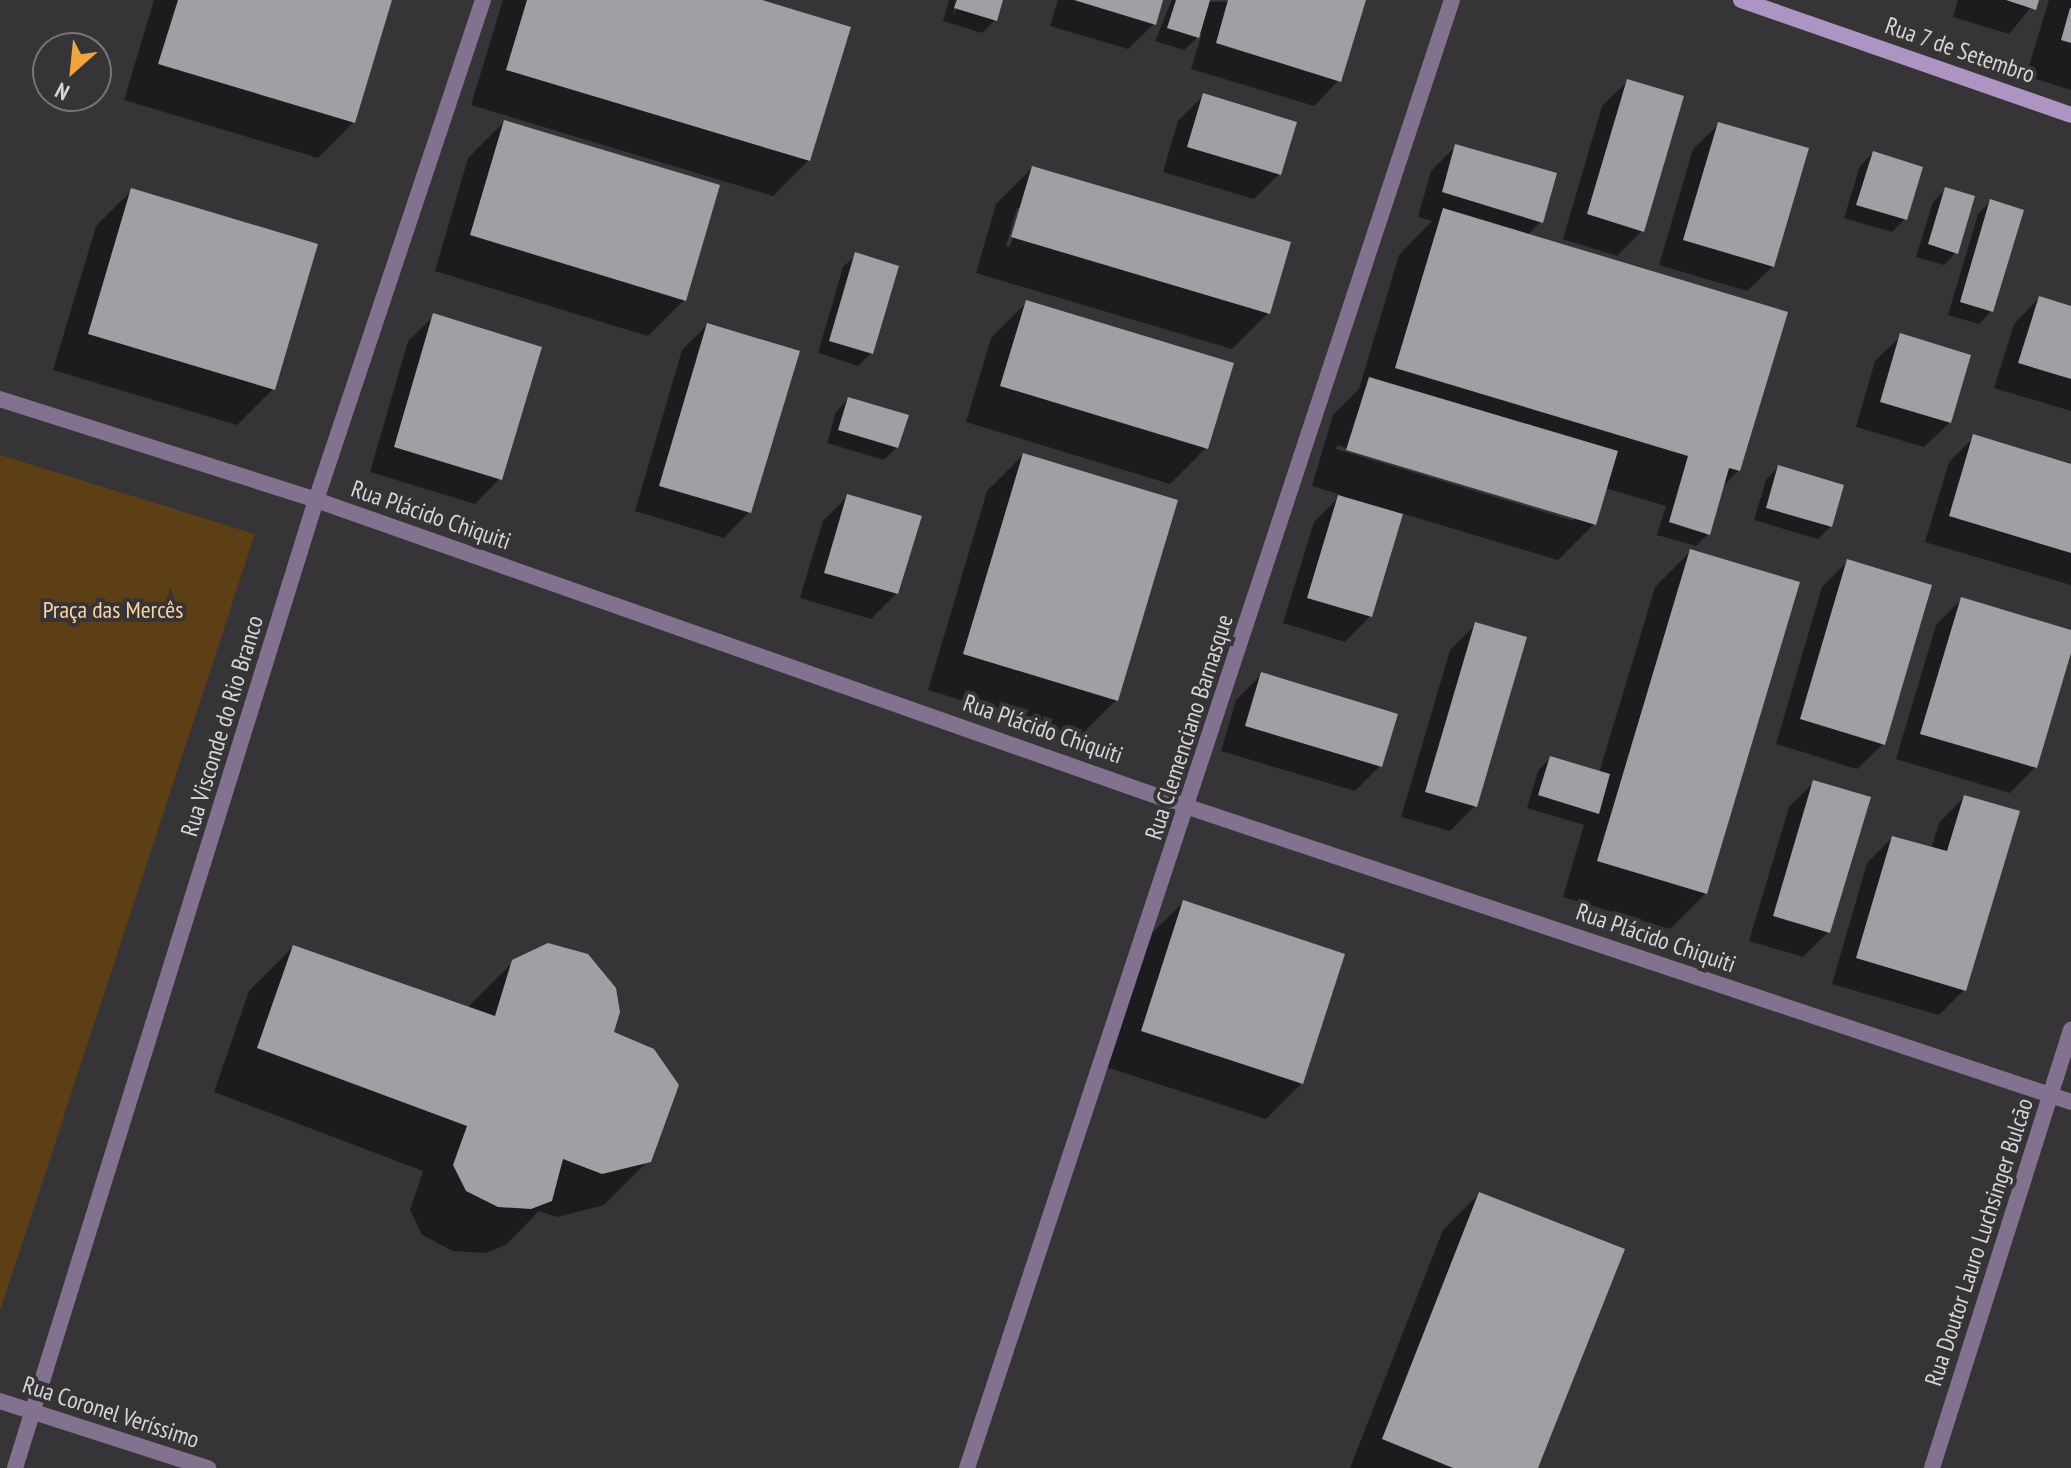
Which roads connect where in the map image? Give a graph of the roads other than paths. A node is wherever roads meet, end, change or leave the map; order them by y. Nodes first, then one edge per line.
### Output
1 (483, 0) edge
2 (1452, 0) edge
3 (1741, 0) edge
4 (2071, 115) edge
5 (0, 399) edge
6 (316, 500) junction
7 (1188, 807) junction
8 (2071, 1030) edge
9 (2050, 1095) junction
10 (2071, 1102) edge
11 (0, 1401) edge
12 (34, 1415) junction
13 (15, 1468) edge
14 (208, 1468) edge
15 (967, 1468) edge
16 (1932, 1468) edge

1 - 6 street, Rua Visconde do Rio Branco
2 - 7 street, Rua Clemenciano Barnasque
3 - 4 main road, Rua 7 de Setembro
5 - 6 street, Rua Plácido Chiquiti
6 - 7 street, Rua Plácido Chiquiti
6 - 12 street, Rua Visconde do Rio Branco
7 - 9 street, Rua Plácido Chiquiti
7 - 15 street, Rua Clemenciano Barnasque
8 - 9 street, Rua Doutor Lauro Luchsinger Bulcão
9 - 10 street, Rua Plácido Chiquiti
9 - 16 street, Rua Doutor Lauro Luchsinger Bulcão
11 - 12 street, Rua Coronel Veríssimo
12 - 13 street, Rua Visconde do Rio Branco
12 - 14 street, Rua Coronel Veríssimo

